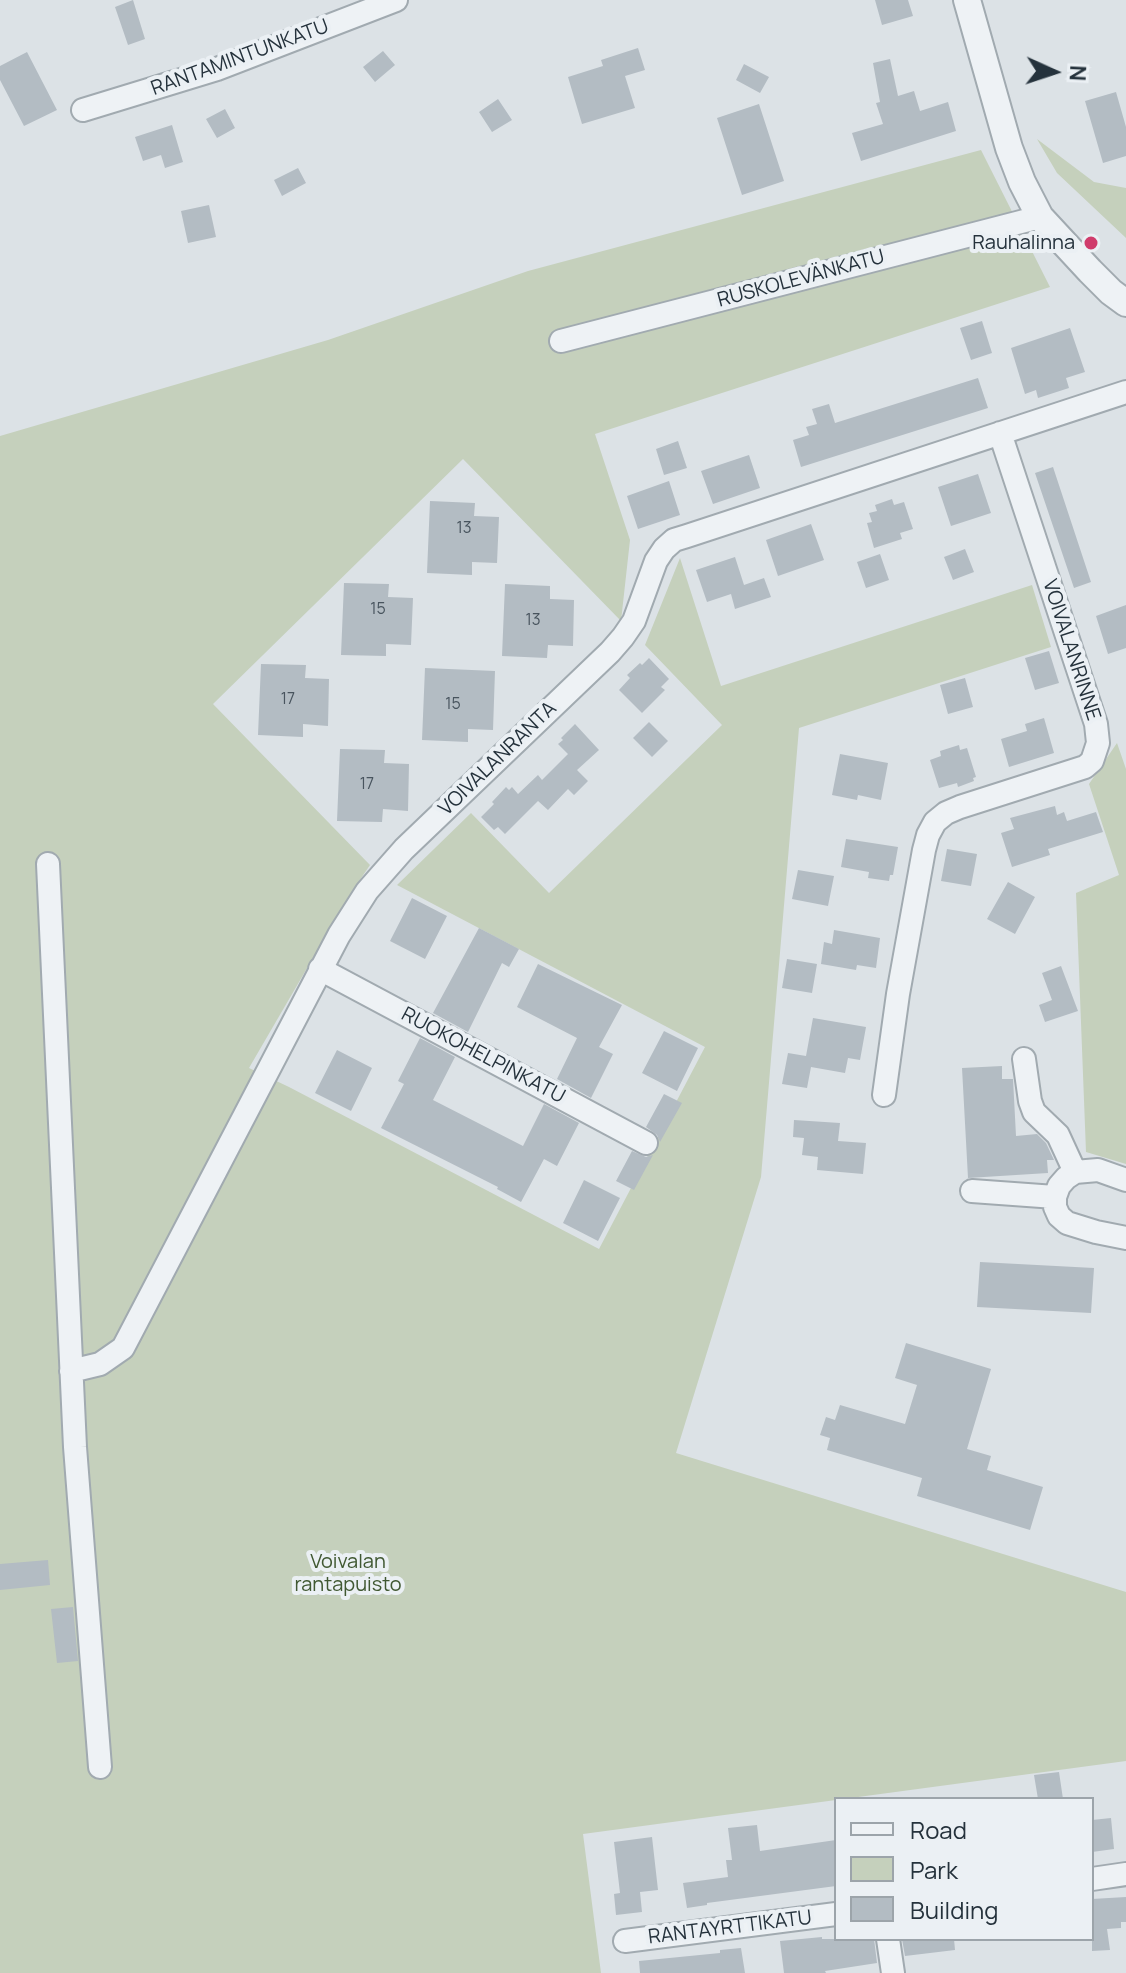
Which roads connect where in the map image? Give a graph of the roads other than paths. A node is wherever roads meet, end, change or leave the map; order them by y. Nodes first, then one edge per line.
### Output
1 (396, 0) edge
2 (967, 0) edge
3 (83, 110) dead end
4 (1040, 217) junction
5 (1126, 303) edge
6 (561, 341) dead end
7 (1126, 392) edge
8 (1000, 433) junction
9 (48, 864) dead end
10 (320, 969) junction
11 (1024, 1059) dead end
12 (884, 1095) dead end
13 (646, 1143) dead end
14 (1075, 1172) junction
15 (1126, 1180) edge
16 (972, 1191) dead end
17 (1055, 1197) junction
18 (1126, 1238) edge
19 (71, 1371) junction
20 (100, 1767) dead end
21 (1126, 1874) edge
22 (1094, 1879) edge
23 (834, 1914) edge
24 (625, 1941) dead end
25 (888, 1941) edge
26 (893, 1973) edge

1 - 3 street, RANTAMINTUNKATU
2 - 4 street
4 - 5 street
4 - 6 street, RUSKOLEVÄNKATU
7 - 8 street, VOIVALANRANTA
8 - 10 street, VOIVALANRANTA
8 - 12 street, VOIVALANRINNE
9 - 19 street
10 - 13 street, RUOKOHELPINKATU
10 - 19 street, VOIVALANRANTA
11 - 14 street
14 - 15 street
14 - 17 street
16 - 17 street
17 - 18 street
19 - 20 street
21 - 22 street
23 - 24 street, RANTAYRTTIKATU
25 - 26 street

